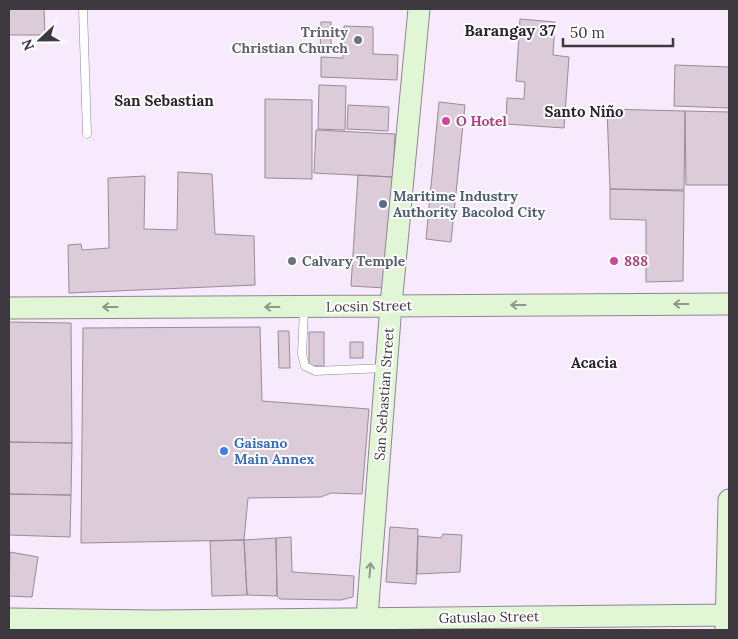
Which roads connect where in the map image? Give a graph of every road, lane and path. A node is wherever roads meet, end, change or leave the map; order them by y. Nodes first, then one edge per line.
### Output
1 (83, 9) edge
2 (418, 9) edge
3 (87, 134) dead end
4 (729, 304) edge
5 (391, 305) junction
6 (304, 307) junction
7 (9, 308) edge
8 (386, 368) junction
9 (729, 500) edge
10 (9, 619) edge
11 (727, 620) edge
12 (366, 624) edge

1 - 3 lane
2 - 5 street, San Sebastian Street
4 -> 5 street, Locsin Street
5 - 6 street, Locsin Street
5 - 8 street, San Sebastian Street
6 -> 7 street, Locsin Street
6 - 8 lane
12 -> 8 street, San Sebastian Street
9 - 11 street
10 - 12 street, Gatuslao Street
11 - 12 street, Gatuslao Street

